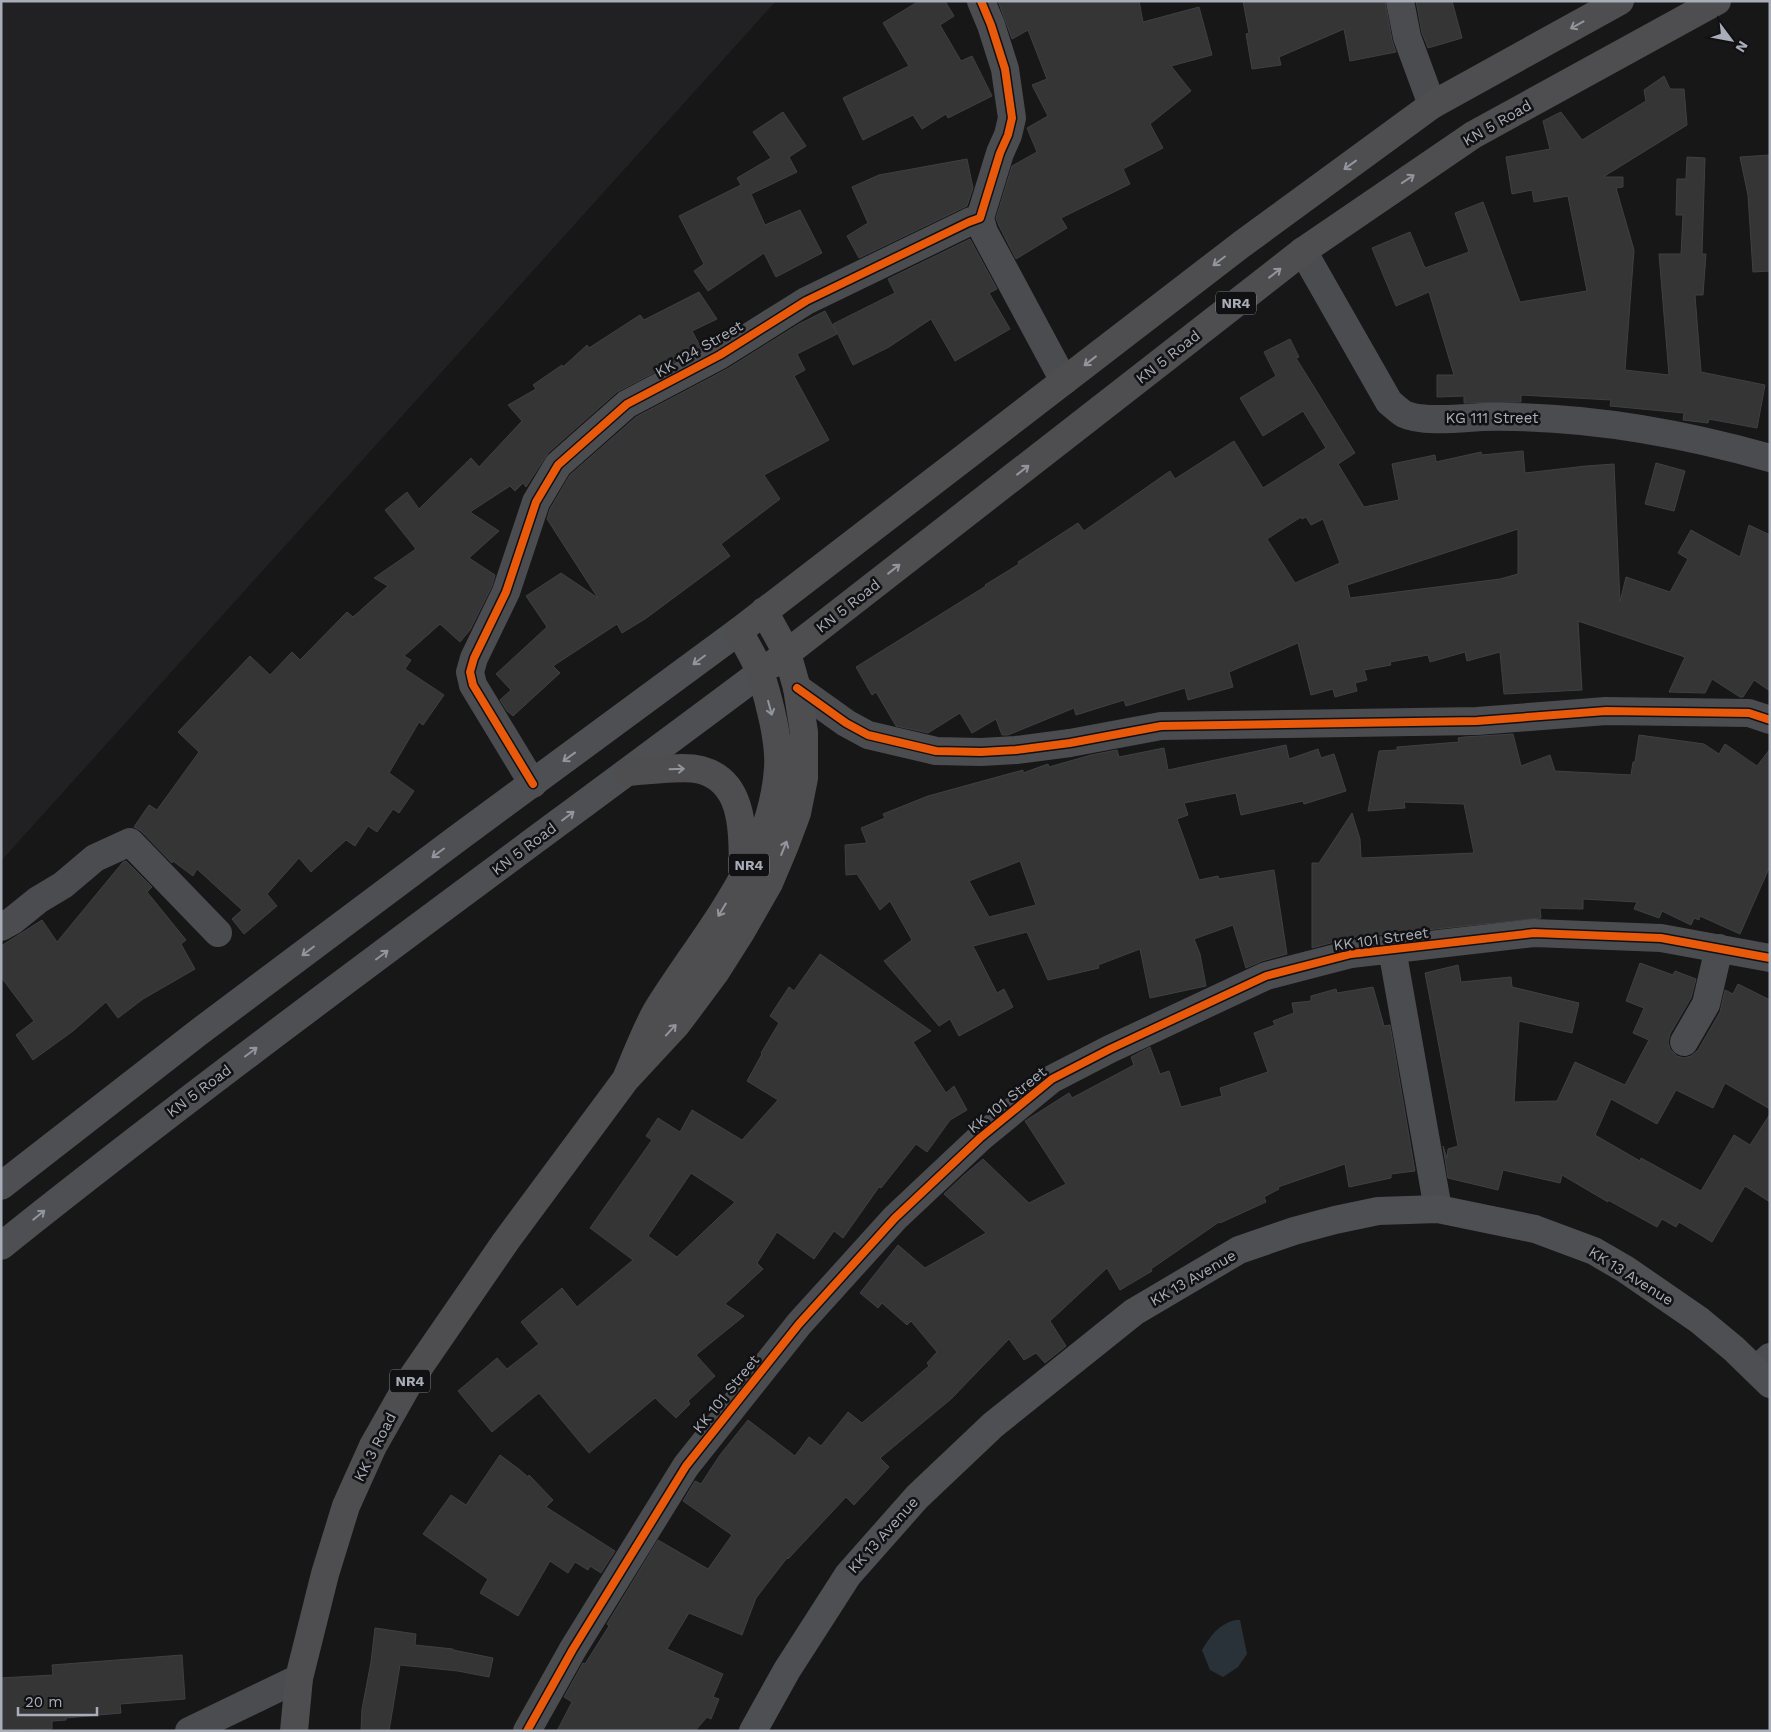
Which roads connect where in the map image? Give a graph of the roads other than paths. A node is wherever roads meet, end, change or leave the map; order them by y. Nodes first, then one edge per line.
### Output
1 (981, 1) edge
2 (1400, 1) edge
3 (1620, 1) edge
4 (1717, 1) edge
5 (1432, 105) junction
6 (980, 218) junction
7 (1303, 251) junction
8 (1064, 381) junction
9 (1770, 458) edge
10 (764, 611) junction
11 (738, 631) junction
12 (787, 653) junction
13 (760, 673) junction
14 (797, 688) junction
15 (1770, 720) edge
16 (628, 772) junction
17 (533, 784) junction
18 (744, 876) junction
19 (1, 927) edge
20 (218, 933) dead end
21 (1719, 948) junction
22 (1392, 949) junction
23 (1770, 958) edge
24 (1684, 1042) dead end
25 (626, 1079) junction
26 (1, 1186) edge
27 (1438, 1209) junction
28 (1, 1246) edge
29 (1765, 1370) edge
30 (299, 1678) junction
31 (189, 1731) edge
32 (294, 1731) edge
33 (527, 1731) edge
34 (753, 1731) edge

1 - 6 street
2 - 5 street
3 -> 5 highway, NR4
7 -> 4 highway, KN 5 Road / NR4
5 -> 8 highway, NR4
6 - 8 street
6 - 17 street, KK 124 Street
7 - 9 street, KG 111 Street
12 -> 7 highway, KN 5 Road / NR4
8 - 10 highway, NR4
10 - 11 highway, NR4
10 - 12 highway, NR4
11 - 13 highway, NR4
11 -> 17 main road
12 - 13 highway, KN 5 Road / NR4
12 - 14 highway, NR4
13 - 16 main road, KN 5 Road
13 -> 18 highway, NR4
14 - 15 street
25 -> 14 highway, NR4
16 -> 18 highway
28 -> 16 main road, KN 5 Road
17 -> 26 main road
18 -> 25 highway, NR4
19 - 20 street
21 - 22 street, KK 101 Street
21 - 23 street, KK 101 Street
21 - 24 street
22 - 27 street
22 - 33 street, KK 101 Street
25 - 30 highway, KK 3 Road / NR4
27 - 29 main road, KK 13 Avenue
27 - 34 main road, KK 13 Avenue
30 - 31 street
30 - 32 highway, KK 3 Road / NR4

